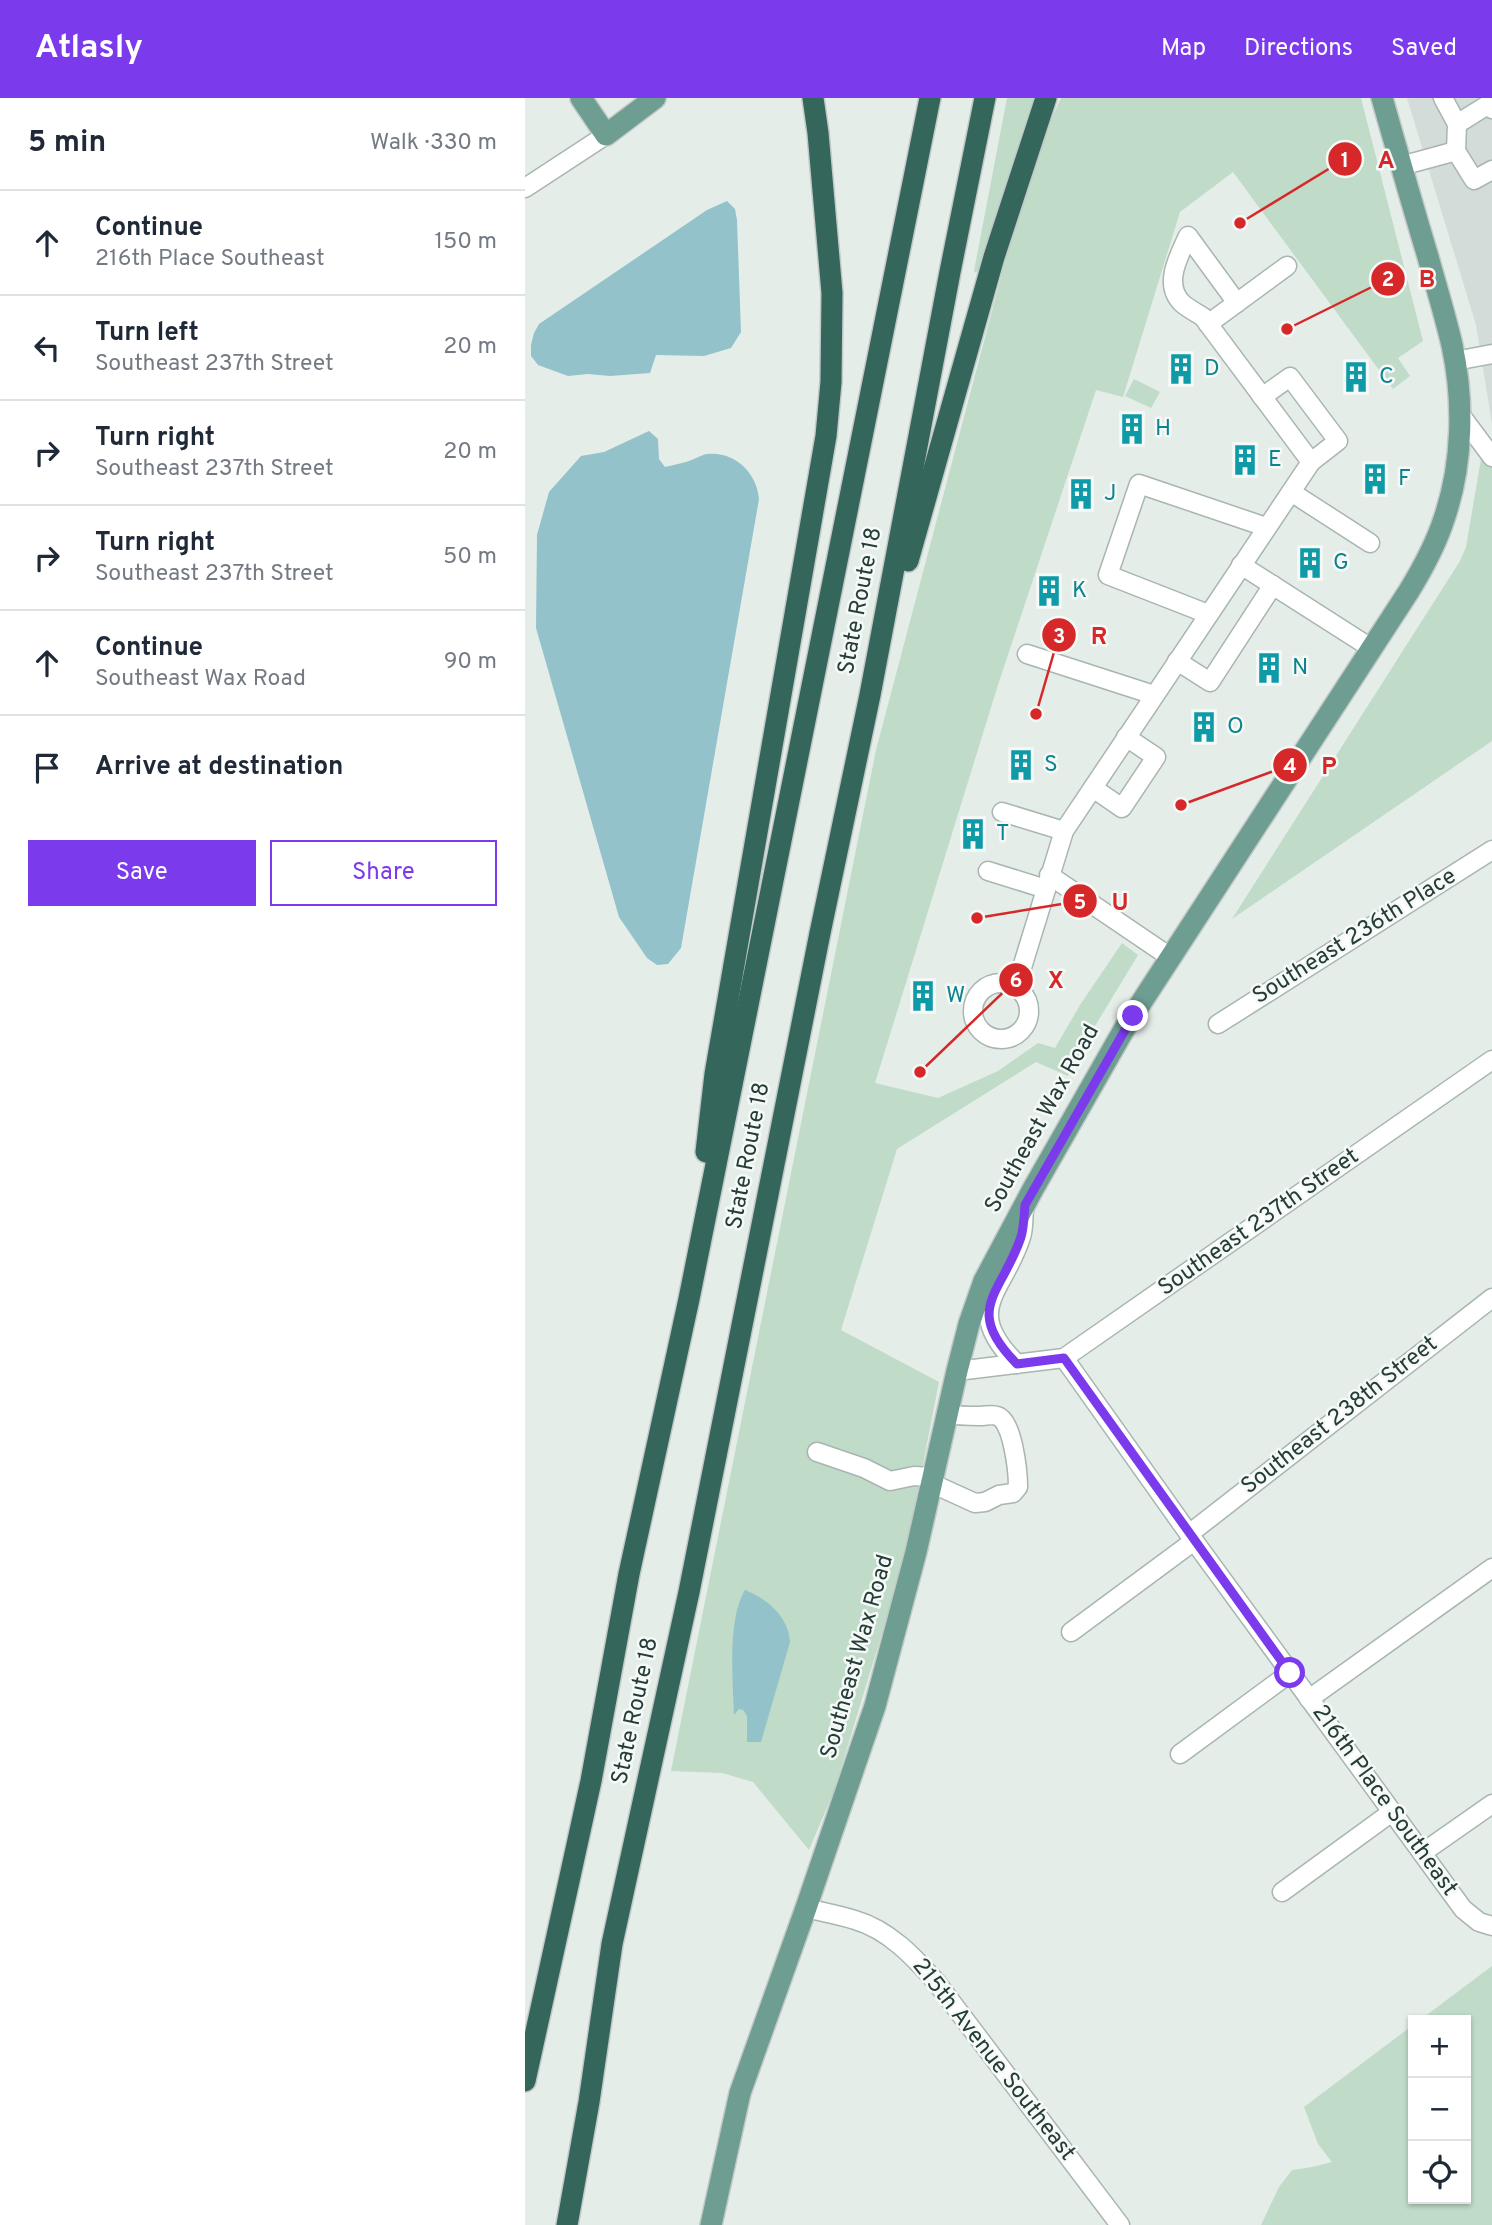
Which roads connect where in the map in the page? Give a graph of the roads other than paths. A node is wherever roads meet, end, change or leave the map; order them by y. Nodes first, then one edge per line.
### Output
1 (581, 98) edge
2 (655, 98) edge
3 (813, 98) edge
4 (930, 98) edge
5 (985, 98) edge
6 (1046, 98) edge
7 (1382, 98) edge
8 (1443, 98) edge
9 (1492, 109) edge
10 (1457, 124) junction
11 (606, 135) junction
12 (1456, 151) junction
13 (1401, 166) junction
14 (1492, 170) edge
15 (525, 188) edge
16 (1287, 266) dead end
17 (1237, 303) junction
18 (1208, 324) junction
19 (1492, 354) edge
20 (1455, 360) junction
21 (1262, 397) junction
22 (1460, 414) junction
23 (1492, 457) edge
24 (1311, 462) junction
25 (1291, 492) junction
26 (1266, 527) junction
27 (1370, 543) dead end
28 (1241, 565) junction
29 (1273, 585) junction
30 (1208, 614) junction
31 (1371, 648) junction
32 (1027, 654) dead end
33 (1177, 661) junction
34 (870, 695) junction
35 (1154, 695) junction
36 (1126, 737) junction
37 (1093, 788) junction
38 (1002, 812) dead end
39 (1064, 831) junction
40 (1492, 850) edge
41 (988, 871) dead end
42 (1048, 882) junction
43 (1170, 957) junction
44 (1016, 987) dead end
45 (1218, 1024) dead end
46 (1492, 1060) edge
47 (1025, 1205) junction
48 (1492, 1298) edge
49 (689, 1299) junction
50 (1064, 1358) junction
51 (1017, 1364) junction
52 (957, 1371) junction
53 (947, 1414) junction
54 (817, 1452) dead end
55 (932, 1480) junction
56 (1192, 1537) junction
57 (1492, 1568) edge
58 (1071, 1632) dead end
59 (1290, 1673) junction
60 (1309, 1699) junction
61 (1179, 1755) dead end
62 (1492, 1804) edge
63 (1392, 1812) junction
64 (1422, 1853) junction
65 (1282, 1892) dead end
66 (806, 1908) junction
67 (1492, 1926) edge
68 (525, 2081) edge
69 (567, 2225) edge
70 (711, 2225) edge
71 (1120, 2225) edge

1 - 11 main road
2 - 11 main road
3 - 49 highway
4 - 49 highway, State Route 18
5 - 34 highway, State Route 18
6 - 34 highway
7 - 13 main road, Southeast Wax Road
8 - 10 street
9 - 10 street
10 - 12 street
11 - 15 street
12 - 13 street
12 - 14 street
13 - 20 main road, Southeast Wax Road
16 - 17 street
17 - 18 street
17 - 18 street
18 - 21 street
19 - 20 street
20 - 22 main road, Southeast Wax Road
21 - 24 street
21 - 24 street
22 - 23 street
22 - 31 main road, Southeast Wax Road
24 - 25 street
25 - 26 street
25 - 27 street
26 - 28 street
26 - 30 street
28 - 29 street
28 - 30 street
29 - 31 street
29 - 33 street
30 - 33 street
31 - 43 main road, Southeast Wax Road
32 - 35 street
33 - 35 street
34 - 69 highway, State Route 18
35 - 36 street
36 - 37 street
36 - 37 street
37 - 39 street
38 - 39 street
39 - 42 street
40 - 45 street, Southeast 236th Place
41 - 42 street
42 - 43 street
42 - 44 street
43 - 47 main road, Southeast Wax Road
46 - 50 street, Southeast 237th Street
47 - 51 street
47 - 52 main road, Southeast Wax Road
48 - 56 street, Southeast 238th Street
49 - 68 highway, State Route 18
50 - 51 street, Southeast 237th Street
50 - 56 street, 216th Place Southeast
51 - 52 street, Southeast 237th Street
52 - 53 main road, Southeast Wax Road
53 - 55 main road, Southeast Wax Road
53 - 55 street
54 - 55 street
55 - 66 main road, Southeast Wax Road
56 - 58 street, Southeast 238th Street
56 - 59 street, 216th Place Southeast
57 - 60 street
59 - 60 street, 216th Place Southeast
59 - 61 street
60 - 63 street, 216th Place Southeast
62 - 64 street
63 - 64 street, 216th Place Southeast
63 - 65 street
64 - 67 street, 216th Place Southeast
66 - 70 main road, Southeast Wax Road
66 - 71 street, 215th Avenue Southeast

